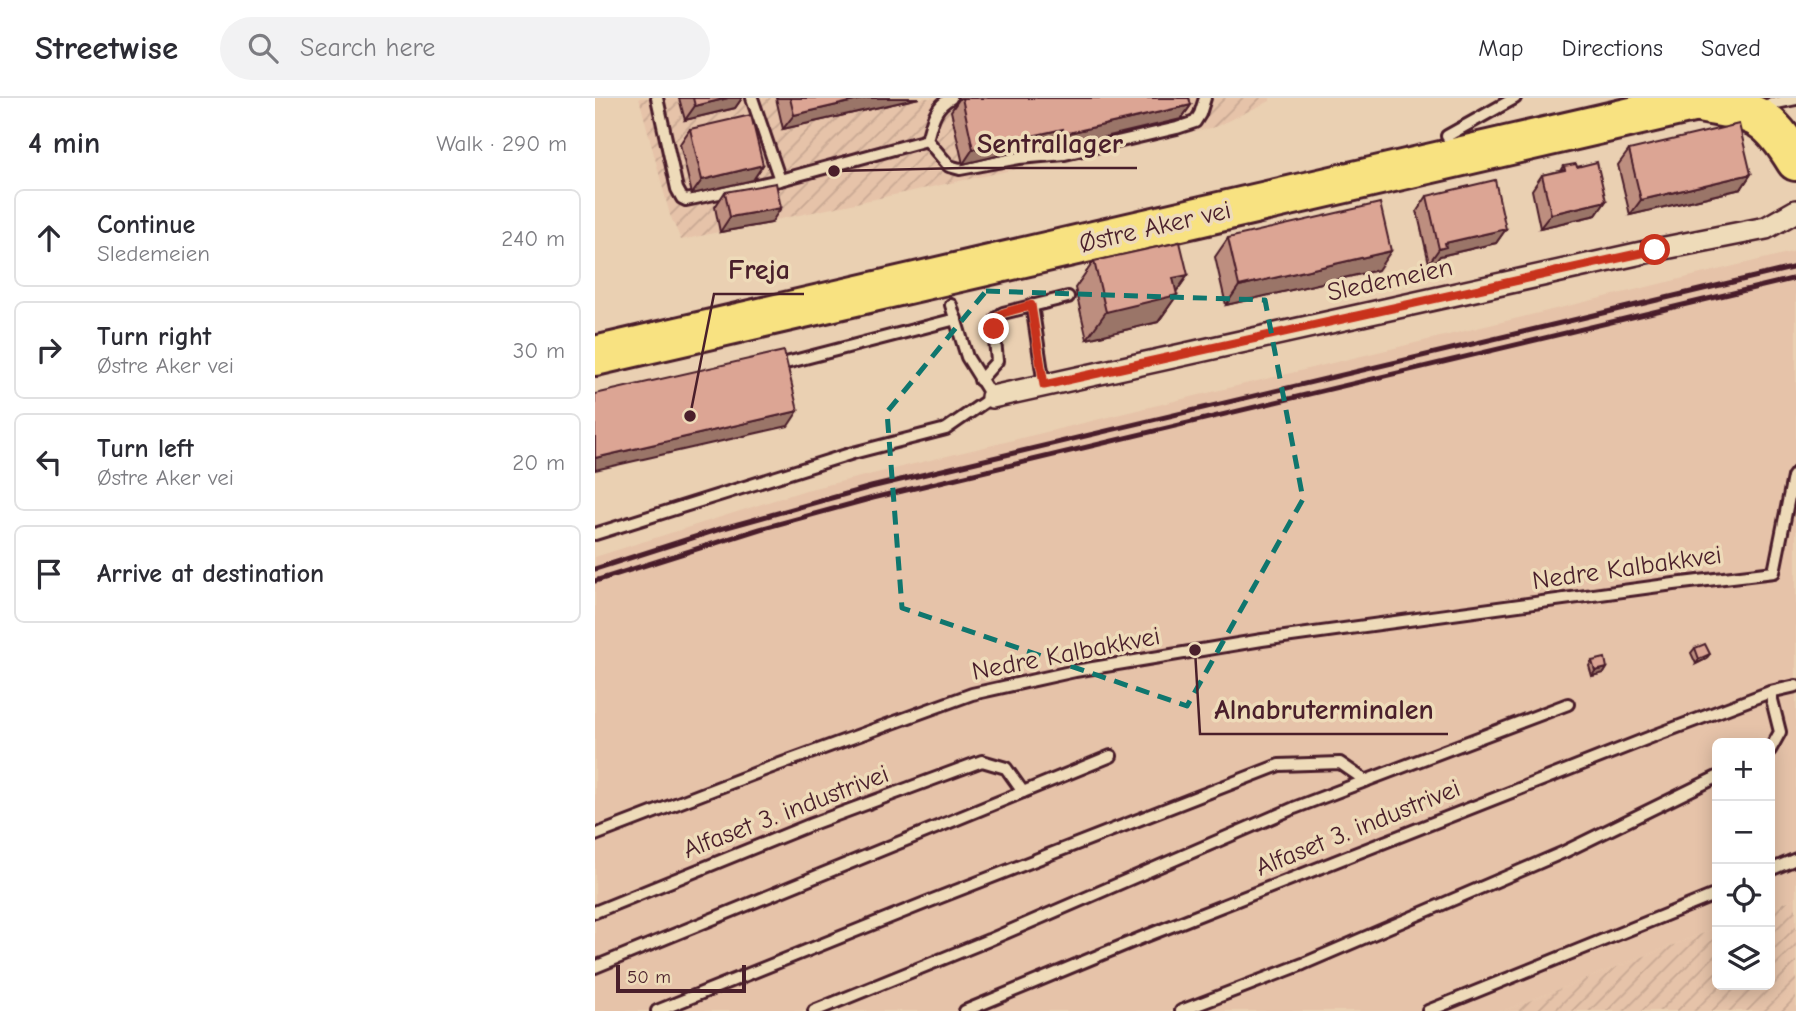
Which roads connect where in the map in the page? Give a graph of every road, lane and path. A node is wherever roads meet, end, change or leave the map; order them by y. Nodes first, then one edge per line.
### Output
1 (657, 98) edge
2 (752, 98) edge
3 (951, 98) edge
4 (1205, 98) edge
5 (1515, 98) edge
6 (1608, 98) edge
7 (1796, 99) edge
8 (1716, 104) edge
9 (1447, 136) junction
10 (927, 140) junction
11 (1796, 161) edge
12 (780, 180) junction
13 (1796, 211) edge
14 (1068, 297) dead end
15 (951, 304) dead end
16 (1031, 305) junction
17 (955, 319) junction
18 (595, 331) edge
19 (595, 356) edge
20 (767, 361) edge
21 (1044, 385) junction
22 (986, 389) junction
23 (1796, 473) edge
24 (595, 534) edge
25 (1796, 686) edge
26 (1770, 692) junction
27 (1568, 704) dead end
28 (1775, 741) edge
29 (1111, 757) dead end
30 (1712, 779) edge
31 (1366, 781) junction
32 (1023, 792) junction
33 (595, 835) edge
34 (1796, 859) edge
35 (1775, 868) edge
36 (1712, 896) edge
37 (595, 912) edge
38 (595, 967) edge
39 (657, 1011) edge
40 (814, 1011) edge
41 (965, 1011) edge
42 (1181, 1011) edge
43 (1428, 1011) edge

1 - 12 lane
2 - 12 lane
3 - 10 lane
4 - 10 lane
5 - 9 lane
6 - 9 highway, Østre Aker vei
7 - 8 lane
8 - 11 highway
8 - 19 highway, Østre Aker vei
9 - 18 highway, Østre Aker vei
10 - 12 lane
13 - 21 street, Sledemeien
14 - 16 lane
15 - 17 lane
16 - 21 lane
16 - 22 lane
17 - 20 lane
17 - 22 lane
21 - 22 street, Sledemeien
22 - 24 lane
23 - 33 lane, Nedre Kalbakkvei
25 - 26 lane, Alfaset 3. industrivei
26 - 28 lane
26 - 41 lane, Alfaset 3. industrivei
27 - 31 lane, Alfaset 3. industrivei
29 - 32 lane
30 - 42 lane
31 - 39 lane, Alfaset 3. industrivei
31 - 40 lane, Alfaset 3. industrivei
32 - 37 lane, Alfaset 3. industrivei
32 - 38 lane
34 - 35 lane
36 - 43 lane

